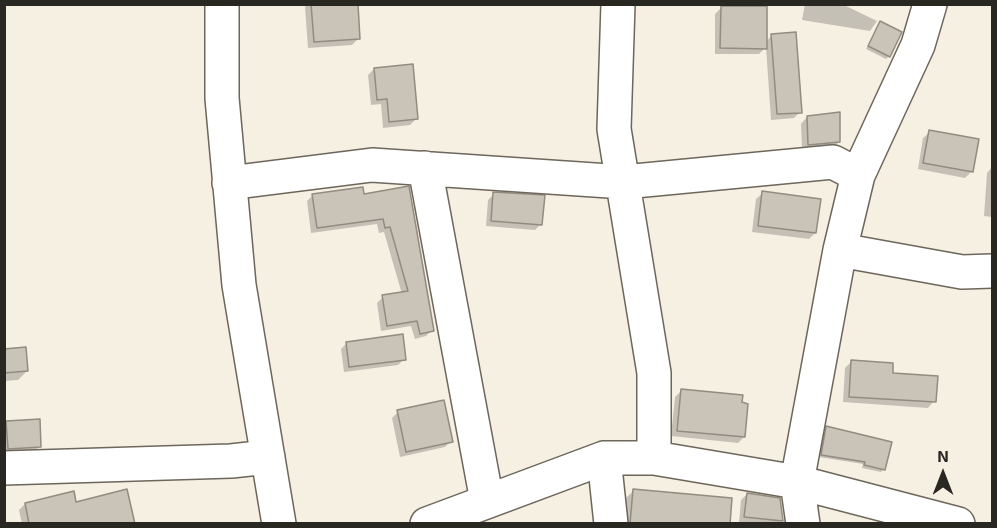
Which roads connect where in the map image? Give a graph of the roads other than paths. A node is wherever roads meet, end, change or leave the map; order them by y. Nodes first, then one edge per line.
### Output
1 (222, 4) edge
2 (618, 4) edge
3 (930, 4) edge
4 (425, 168) junction
5 (858, 175) junction
6 (624, 182) junction
7 (229, 183) junction
8 (840, 250) junction
9 (993, 271) edge
10 (268, 457) junction
11 (604, 458) junction
12 (654, 458) junction
13 (4, 468) edge
14 (797, 482) junction
15 (487, 501) junction
16 (279, 524) edge
17 (427, 524) edge
18 (611, 524) edge
19 (803, 524) edge
20 (958, 524) edge

1 - 7 street
2 - 6 street
3 - 5 street
4 - 6 street
4 - 7 street
4 - 15 street
5 - 6 street
5 - 8 street
6 - 12 street
7 - 10 street
8 - 9 street
8 - 14 street
10 - 13 street
10 - 16 street
11 - 12 street
11 - 15 street
11 - 18 street
12 - 14 street
14 - 19 street
14 - 20 street
15 - 17 street

